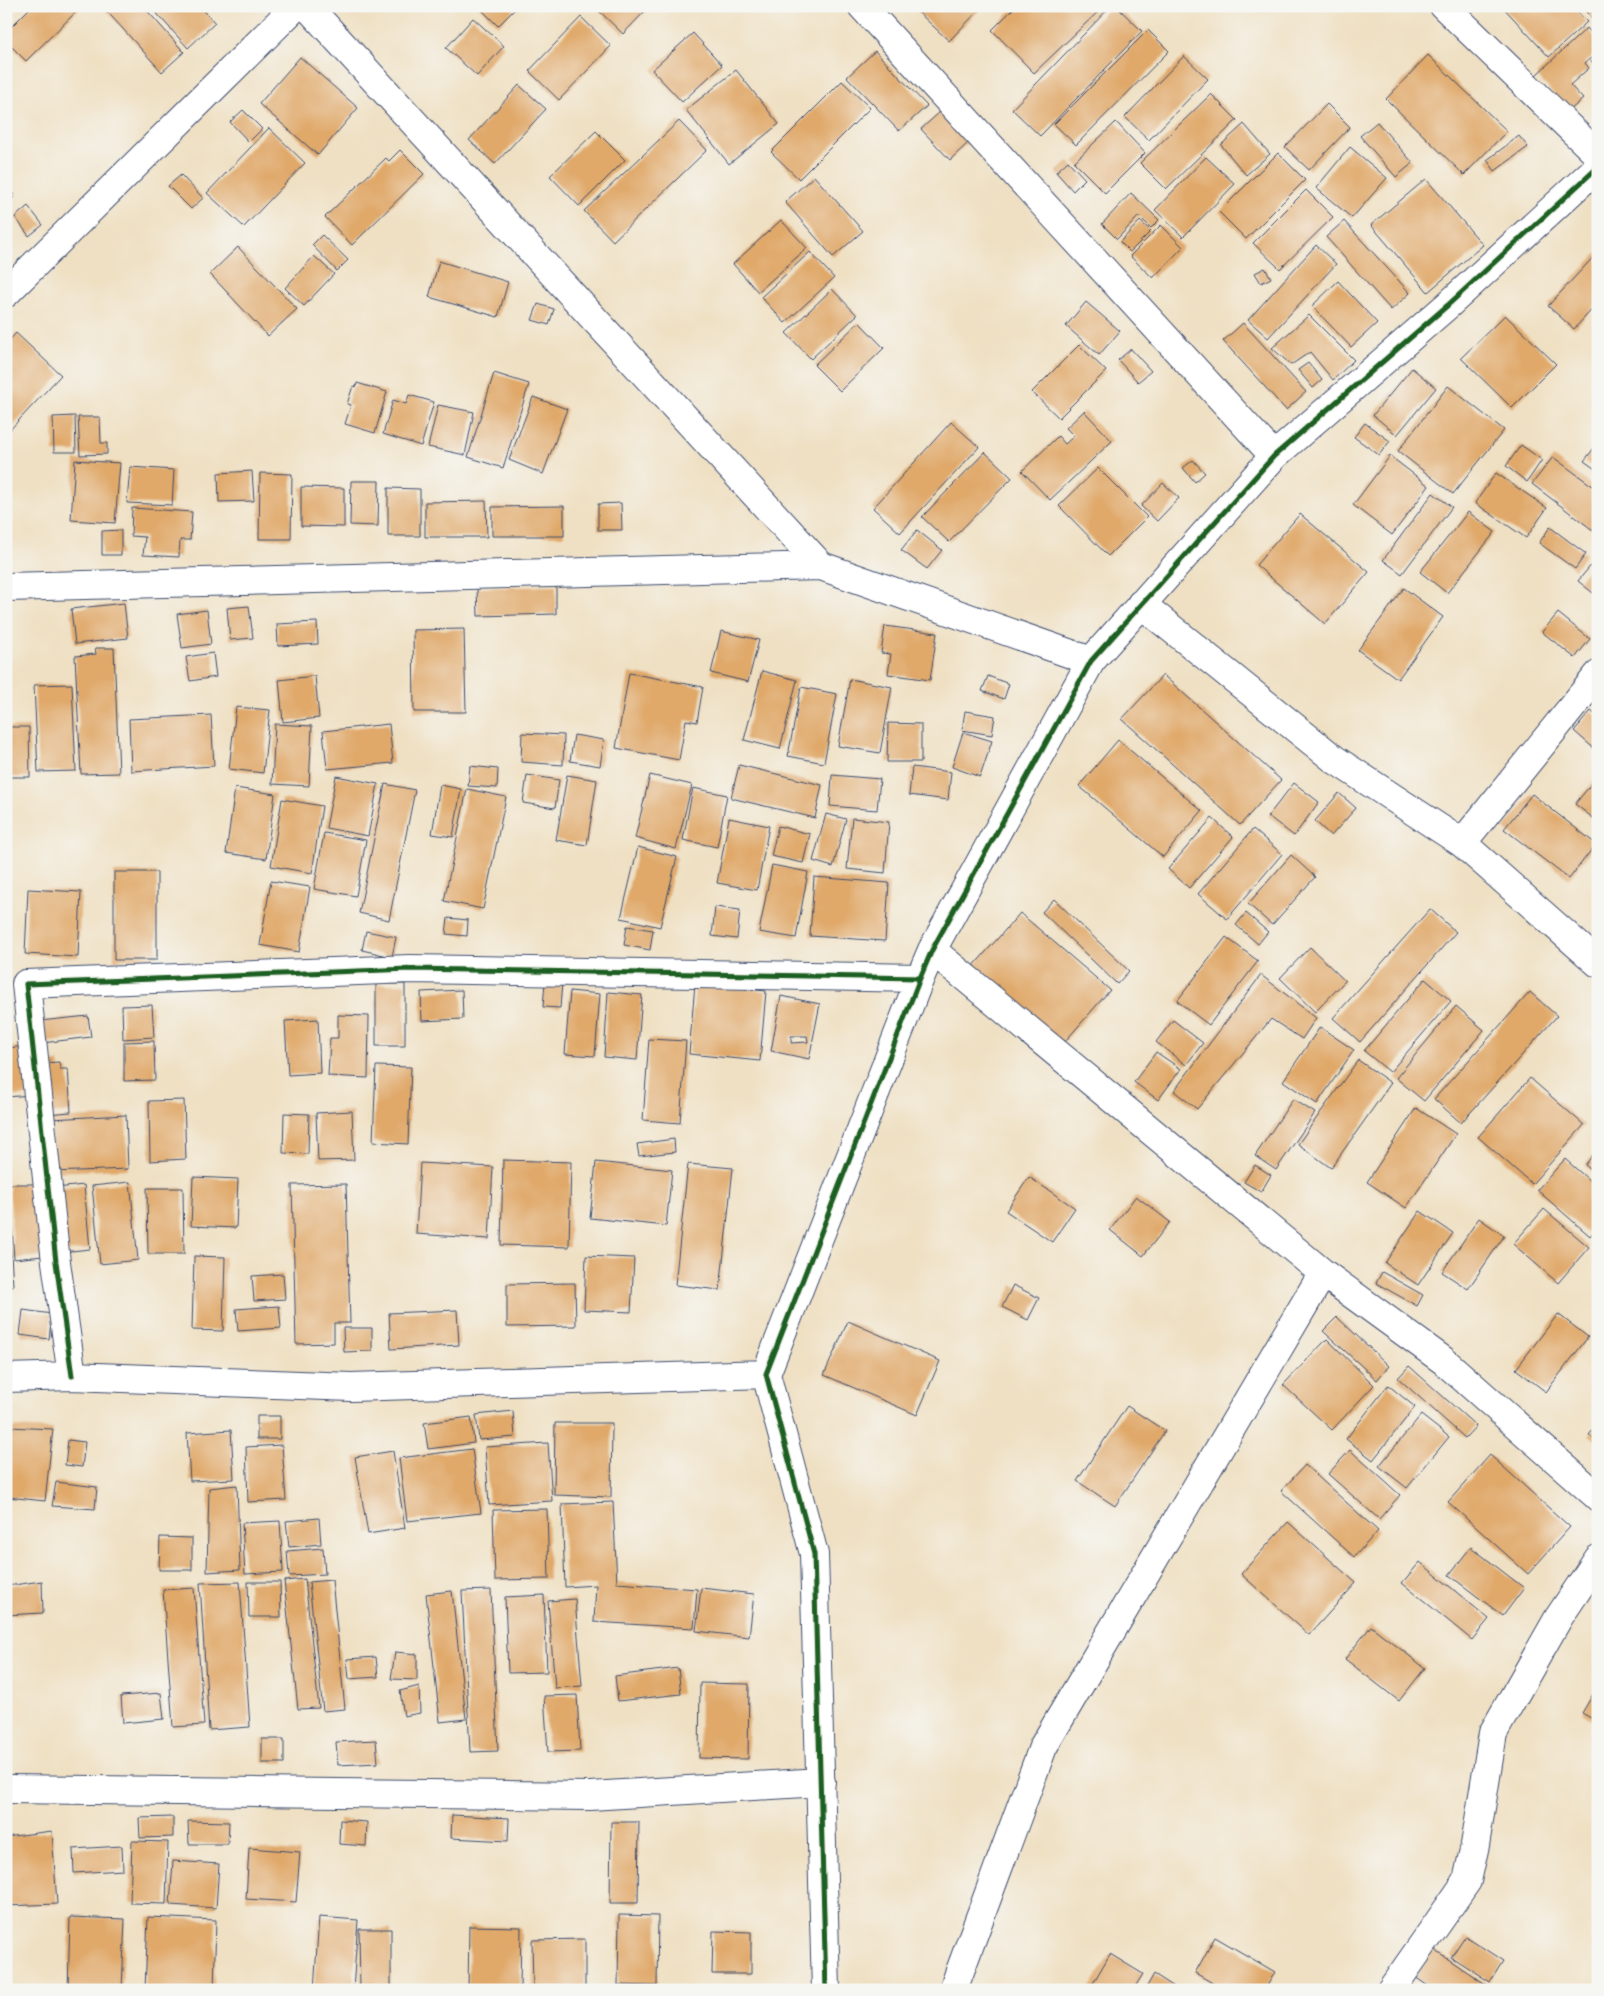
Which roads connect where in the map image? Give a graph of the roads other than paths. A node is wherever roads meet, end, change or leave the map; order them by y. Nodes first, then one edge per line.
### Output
1 (296, 6) edge
2 (307, 6) edge
3 (862, 6) edge
4 (1444, 6) edge
5 (1598, 155) edge
6 (1598, 167) edge
7 (6, 293) edge
8 (1274, 456) junction
9 (821, 566) junction
10 (6, 587) edge
11 (1141, 604) junction
12 (1090, 661) junction
13 (1598, 676) edge
14 (1462, 843) junction
15 (932, 950) junction
16 (1598, 964) edge
17 (920, 978) junction
18 (16, 984) edge
19 (1323, 1272) junction
20 (766, 1374) junction
21 (72, 1376) junction
22 (6, 1378) edge
23 (1598, 1497) edge
24 (1598, 1558) edge
25 (821, 1782) junction
26 (6, 1789) edge
27 (826, 1990) edge
28 (953, 1990) edge
29 (1391, 1990) edge

1 - 7 street
2 - 9 street
3 - 8 street
4 - 5 street
6 - 8 street
8 - 11 street
9 - 10 street
9 - 12 street
11 - 12 street
11 - 14 street
12 - 15 street
13 - 14 street
14 - 16 street
15 - 17 street
15 - 19 street
17 - 18 street
17 - 20 street
18 - 21 street
19 - 23 street
19 - 28 street
20 - 21 street
20 - 25 street
21 - 22 street
24 - 29 street
25 - 26 street
25 - 27 street

